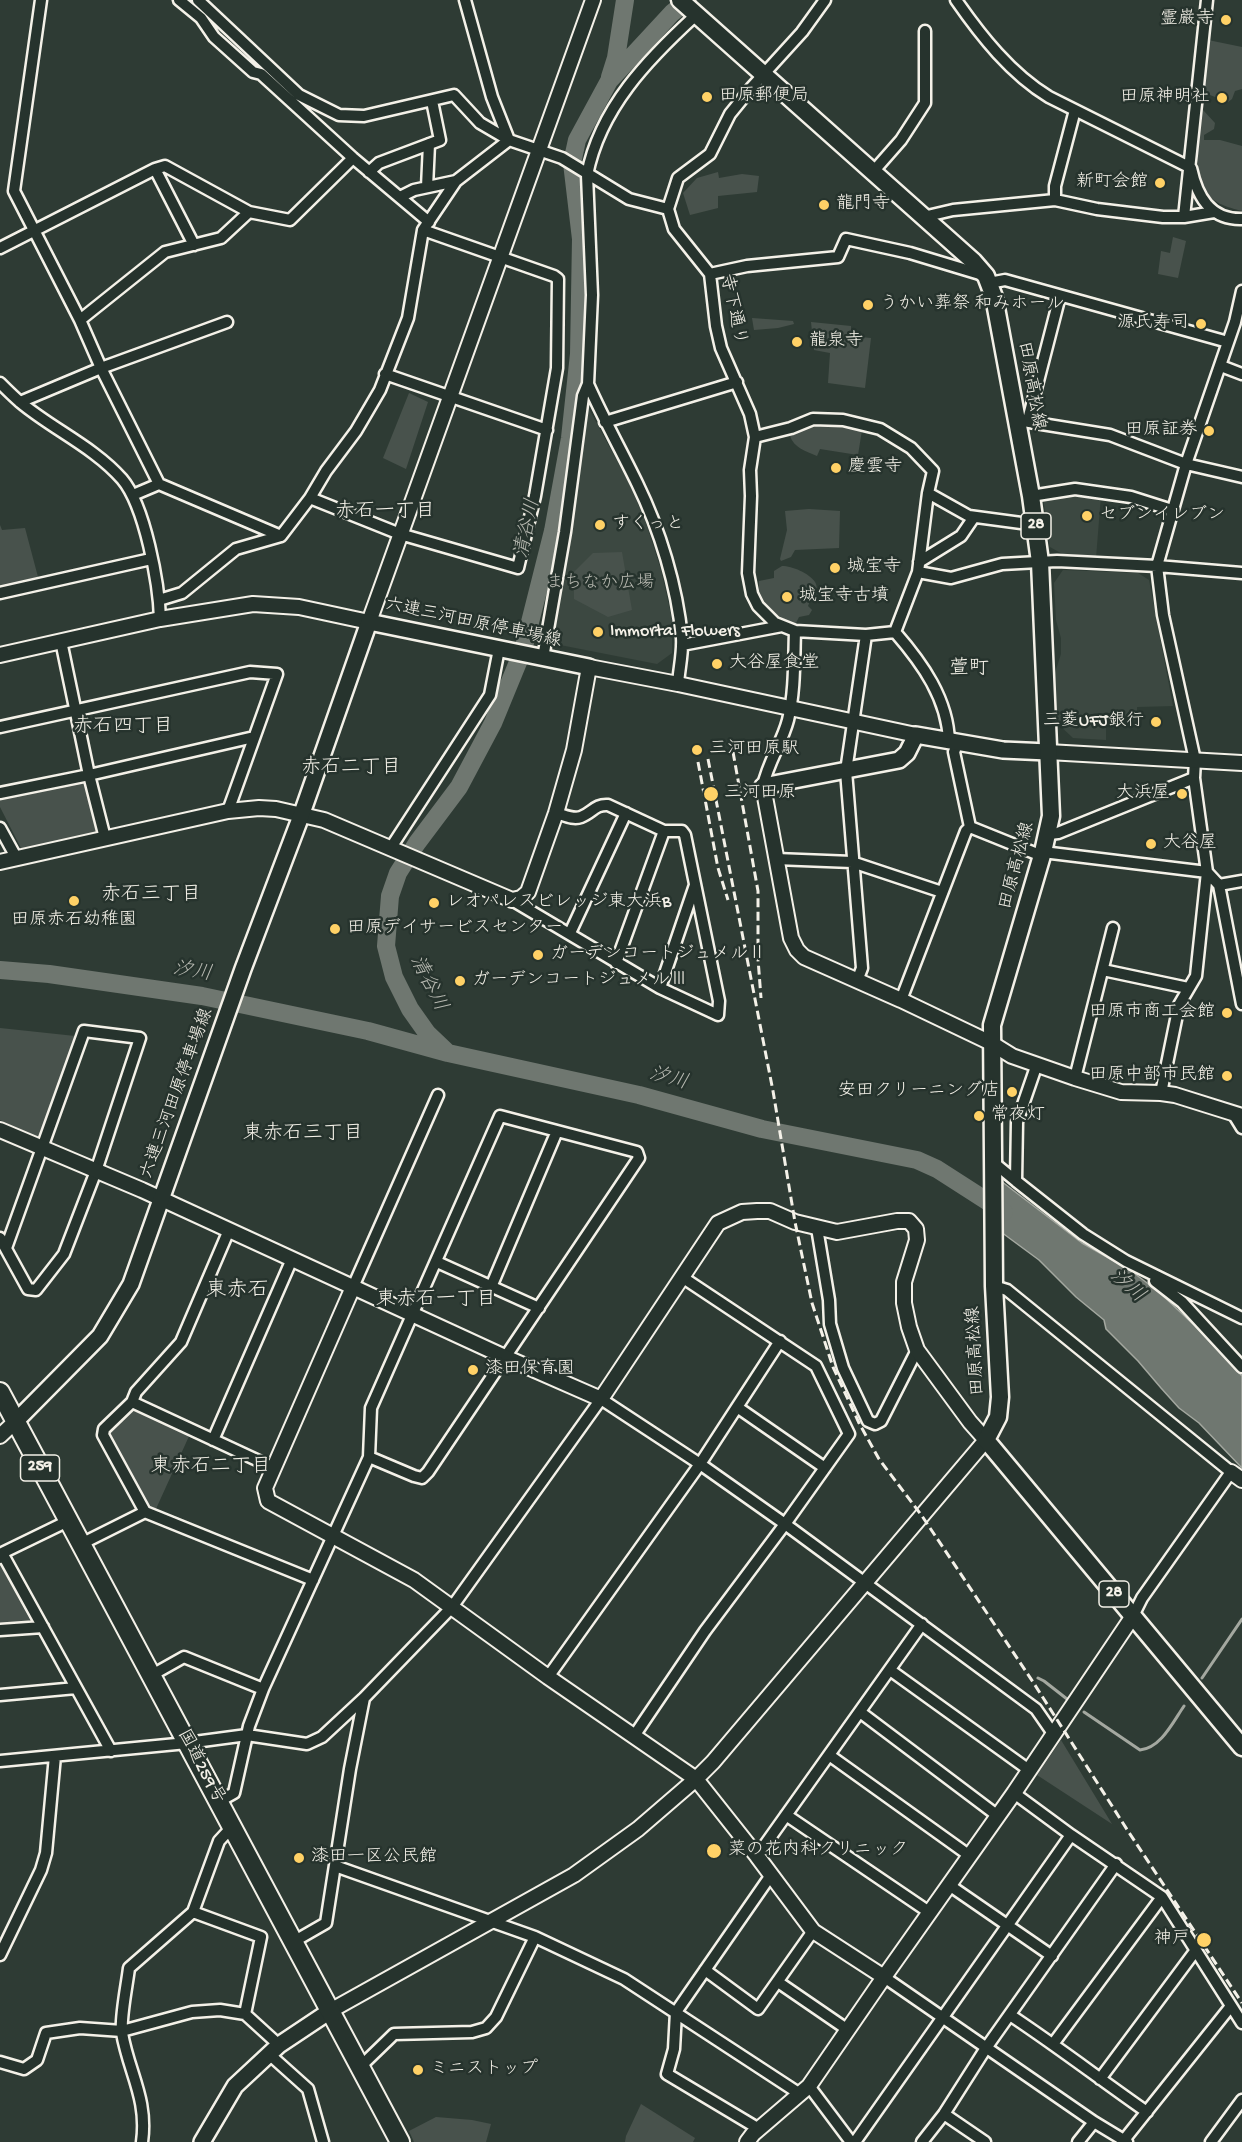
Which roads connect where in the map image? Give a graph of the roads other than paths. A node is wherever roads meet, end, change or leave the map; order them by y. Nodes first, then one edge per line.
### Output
1 (41, 0) edge
2 (179, 0) edge
3 (198, 0) edge
4 (465, 0) edge
5 (593, 0) edge
6 (825, 0) edge
7 (956, 0) edge
8 (1207, 0) edge
9 (689, 9) edge
10 (925, 31) dead end
11 (764, 74) junction
12 (432, 101) junction
13 (1075, 110) junction
14 (509, 140) junction
15 (429, 144) junction
16 (538, 148) junction
17 (353, 158) junction
18 (1191, 168) junction
19 (155, 169) junction
20 (369, 171) junction
21 (872, 173) junction
22 (585, 174) junction
23 (456, 181) junction
24 (427, 187) junction
25 (400, 197) junction
26 (1055, 200) junction
27 (668, 209) junction
28 (249, 212) junction
29 (1214, 212) junction
30 (923, 217) junction
31 (1184, 217) junction
32 (1242, 219) edge
33 (426, 226) junction
34 (33, 230) junction
35 (194, 245) junction
36 (0, 248) edge
37 (500, 258) junction
38 (710, 274) junction
39 (987, 279) junction
40 (1242, 291) edge
41 (1060, 296) junction
42 (80, 320) junction
43 (227, 322) dead end
44 (1228, 342) junction
45 (1221, 366) junction
46 (101, 368) junction
47 (386, 374) junction
48 (1242, 374) edge
49 (737, 382) junction
50 (0, 383) edge
51 (588, 384) junction
52 (449, 396) junction
53 (20, 402) junction
54 (1023, 420) junction
55 (605, 422) junction
56 (547, 430) junction
57 (755, 437) junction
58 (1186, 464) junction
59 (1242, 477) edge
60 (159, 484) junction
61 (928, 493) junction
62 (133, 495) junction
63 (1031, 496) junction
64 (310, 498) junction
65 (1172, 510) junction
66 (974, 517) junction
67 (1035, 525) junction
68 (400, 534) junction
69 (281, 536) junction
70 (151, 559) junction
71 (1040, 562) junction
72 (1157, 566) junction
73 (919, 567) junction
74 (1242, 573) edge
75 (0, 593) edge
76 (159, 600) junction
77 (160, 619) junction
78 (369, 622) junction
79 (782, 626) junction
80 (795, 631) junction
81 (895, 632) junction
82 (866, 635) junction
83 (62, 641) junction
84 (682, 645) junction
85 (502, 649) junction
86 (0, 655) edge
87 (539, 657) junction
88 (589, 667) junction
89 (678, 684) junction
90 (791, 708) junction
91 (76, 709) junction
92 (854, 720) junction
93 (0, 727) edge
94 (916, 735) junction
95 (254, 737) junction
96 (953, 743) junction
97 (1048, 752) junction
98 (1195, 760) junction
99 (1242, 763) edge
100 (846, 771) junction
101 (89, 776) junction
102 (1194, 778) junction
103 (763, 786) junction
104 (0, 793) edge
105 (228, 811) junction
106 (556, 813) junction
107 (626, 813) junction
108 (301, 816) junction
109 (970, 827) junction
110 (0, 828) edge
111 (664, 831) junction
112 (1049, 834) junction
113 (105, 838) junction
114 (390, 849) junction
115 (1043, 854) junction
116 (17, 859) junction
117 (776, 859) junction
118 (0, 862) edge
119 (852, 862) junction
120 (1207, 872) junction
121 (1242, 880) edge
122 (695, 884) junction
123 (1219, 885) junction
124 (942, 892) junction
125 (512, 900) junction
126 (1113, 928) dead end
127 (570, 933) junction
128 (616, 963) junction
129 (1103, 970) junction
130 (857, 981) junction
131 (660, 988) junction
132 (1188, 988) junction
133 (901, 1000) junction
134 (1242, 1004) edge
135 (991, 1043) junction
136 (1037, 1064) junction
137 (1075, 1078) junction
138 (1161, 1093) junction
139 (438, 1095) dead end
140 (1238, 1116) edge
141 (1242, 1128) edge
142 (0, 1130) edge
143 (557, 1131) junction
144 (43, 1149) junction
145 (993, 1165) junction
146 (96, 1171) junction
147 (1016, 1181) junction
148 (160, 1199) junction
149 (817, 1228) junction
150 (229, 1230) junction
151 (0, 1238) edge
152 (6, 1248) junction
153 (292, 1259) junction
154 (1126, 1261) junction
155 (437, 1262) junction
156 (682, 1277) junction
157 (994, 1286) junction
158 (353, 1287) junction
159 (491, 1287) junction
160 (539, 1308) junction
161 (413, 1315) junction
162 (1242, 1318) edge
163 (780, 1341) junction
164 (917, 1350) junction
165 (505, 1357) junction
166 (1242, 1367) edge
167 (0, 1392) edge
168 (600, 1399) junction
169 (132, 1402) junction
170 (737, 1407) junction
171 (16, 1421) junction
172 (0, 1436) edge
173 (213, 1440) junction
174 (986, 1440) junction
175 (369, 1457) junction
176 (700, 1464) junction
177 (273, 1468) junction
178 (825, 1468) junction
179 (1236, 1476) edge
180 (145, 1512) junction
181 (68, 1521) junction
182 (785, 1524) junction
183 (334, 1537) junction
184 (81, 1544) junction
185 (1, 1556) edge
186 (313, 1580) junction
187 (866, 1582) junction
188 (452, 1607) junction
189 (1133, 1616) junction
190 (922, 1624) junction
191 (43, 1627) junction
192 (0, 1630) edge
193 (890, 1670) junction
194 (152, 1675) junction
195 (548, 1677) junction
196 (76, 1688) junction
197 (263, 1689) junction
198 (0, 1695) edge
199 (364, 1698) junction
200 (860, 1712) junction
201 (247, 1735) junction
202 (1054, 1735) junction
203 (634, 1736) junction
204 (187, 1743) junction
205 (1242, 1747) edge
206 (111, 1751) junction
207 (829, 1755) junction
208 (55, 1756) junction
209 (0, 1761) edge
210 (1029, 1770) junction
211 (696, 1779) junction
212 (1014, 1794) junction
213 (218, 1802) junction
214 (786, 1815) junction
215 (998, 1816) junction
216 (231, 1828) junction
217 (1071, 1835) junction
218 (757, 1856) junction
219 (970, 1856) junction
220 (1116, 1864) junction
221 (335, 1866) junction
222 (771, 1875) junction
223 (949, 1885) junction
224 (1162, 1897) junction
225 (193, 1912) junction
226 (929, 1912) junction
227 (493, 1921) junction
228 (1008, 1926) junction
229 (813, 1931) junction
230 (535, 1938) junction
231 (293, 1942) junction
232 (1196, 1950) junction
233 (0, 1955) edge
234 (1052, 1956) junction
235 (705, 1970) junction
236 (884, 1977) junction
237 (778, 1982) junction
238 (1231, 2007) junction
239 (330, 2011) junction
240 (676, 2012) junction
241 (245, 2014) junction
242 (1010, 2015) junction
243 (943, 2017) junction
244 (1242, 2023) edge
245 (848, 2030) junction
246 (122, 2031) junction
247 (1053, 2044) junction
248 (986, 2048) junction
249 (274, 2050) junction
250 (0, 2062) edge
251 (360, 2067) junction
252 (1100, 2079) junction
253 (805, 2090) junction
254 (1242, 2100) edge
255 (1147, 2112) junction
256 (944, 2114) junction
257 (1094, 2121) junction
258 (759, 2129) junction
259 (1126, 2141) edge
260 (142, 2142) edge
261 (202, 2142) edge
262 (323, 2142) edge
263 (400, 2142) edge
264 (747, 2142) edge
265 (853, 2142) edge
266 (922, 2142) edge
267 (985, 2142) edge
268 (1078, 2142) edge
269 (1211, 2142) edge

1 - 34 street
2 - 17 street
3 - 12 street
4 - 14 street
5 - 16 street
6 - 11 street
7 - 13 street
8 - 18 street
9 - 11 main road, 田原高松線 / 28
9 - 22 street
10 - 21 street
11 - 21 main road, 田原高松線 / 28
11 - 27 street
12 - 14 street
12 - 15 street
13 - 18 street
13 - 26 street
14 - 16 street
14 - 23 street
15 - 20 street
15 - 24 street
16 - 22 street
16 - 37 street
17 - 20 street
17 - 28 street
18 - 29 street
18 - 31 street
19 - 28 street
19 - 34 street
19 - 35 street
20 - 25 street
21 - 30 main road, 田原高松線 / 28
22 - 27 street
22 - 51 street
23 - 24 street
23 - 33 street
24 - 25 street
25 - 33 street
26 - 30 street
26 - 31 street
27 - 38 street, 寺下通り
28 - 35 street
29 - 31 street
29 - 32 street
30 - 39 main road, 田原高松線 / 28
33 - 37 street
33 - 47 street
34 - 36 street
34 - 42 street
35 - 42 street
37 - 52 street
37 - 56 street
38 - 39 street
38 - 49 street, 寺下通り
39 - 41 street
39 - 54 main road, 田原高松線 / 28
40 - 44 street
41 - 44 street
41 - 54 street
42 - 46 street
43 - 46 street
44 - 45 street
45 - 48 street
45 - 58 street
46 - 53 street
46 - 60 street
47 - 52 street
47 - 64 street
49 - 55 street
49 - 57 street, 寺下通り
50 - 53 street
51 - 55 street
51 - 87 street
52 - 56 street
52 - 68 street
53 - 62 street
54 - 58 street
54 - 63 main road, 田原高松線 / 28
55 - 84 street
56 - 68 street
57 - 61 street
57 - 79 street, 寺下通り
58 - 59 street
58 - 65 street
60 - 62 street
60 - 69 street
61 - 66 street
61 - 73 street
62 - 70 street
63 - 65 street
63 - 67 main road, 田原高松線 / 28
64 - 68 street
64 - 69 street
65 - 72 street
66 - 67 street
66 - 73 street
67 - 71 main road, 田原高松線 / 28
68 - 78 street
69 - 76 street
70 - 75 street
70 - 76 street
71 - 72 street
71 - 73 street
71 - 97 main road, 田原高松線 / 28
72 - 74 street
72 - 98 street
73 - 81 street
76 - 77 street
77 - 78 street
77 - 83 street
78 - 85 main road, 六連三河田原停車場線
78 - 108 main road, 六連三河田原停車場線
79 - 80 street, 寺下通り
79 - 84 street
80 - 82 street, 寺下通り
80 - 90 street
81 - 82 street, 寺下通り
81 - 96 street
82 - 92 street
83 - 86 street
83 - 91 street
84 - 89 street
85 - 87 main road, 六連三河田原停車場線
85 - 114 street
87 - 88 main road, 六連三河田原停車場線
88 - 89 street
88 - 106 street
89 - 90 street
90 - 92 street
90 - 103 street
91 - 93 street
91 - 95 street
91 - 101 street
92 - 94 street
92 - 100 street
94 - 96 main road
94 - 100 main road
95 - 101 street
95 - 105 street
96 - 97 main road
96 - 109 street
97 - 98 street
97 - 112 main road, 田原高松線 / 28
98 - 99 street
98 - 102 street
100 - 103 main road
100 - 119 street
101 - 104 street
101 - 113 street
102 - 112 street
102 - 120 street
103 - 117 street
105 - 108 street
105 - 113 street
106 - 107 street
106 - 125 street
107 - 111 street
107 - 127 street
108 - 114 street
108 - 148 main road, 六連三河田原停車場線
109 - 115 street
109 - 124 street
110 - 116 street
111 - 122 street
111 - 128 street
112 - 115 main road, 田原高松線 / 28
113 - 116 street
114 - 125 street
115 - 120 street
115 - 135 main road, 田原高松線 / 28
116 - 118 street
117 - 119 street
117 - 130 street
119 - 124 street
119 - 130 street
120 - 123 street
120 - 132 street
121 - 123 street
122 - 131 street
122 - 131 street
123 - 134 street
124 - 133 street
125 - 127 street
126 - 129 street
127 - 128 street
128 - 131 street
129 - 132 street
129 - 137 street
130 - 133 street
132 - 138 street
133 - 135 street
135 - 136 street
135 - 145 main road, 田原高松線 / 28
136 - 137 street
136 - 147 street
137 - 138 street
138 - 140 street
139 - 158 street
140 - 141 street
142 - 144 street
143 - 155 street
143 - 159 street
143 - 160 street
144 - 146 street
144 - 146 street
144 - 152 street
145 - 147 street
145 - 157 main road, 田原高松線 / 28
146 - 148 street
146 - 152 street
147 - 154 street
148 - 150 street
148 - 171 main road, 六連三河田原停車場線
149 - 156 street
149 - 164 street
149 - 164 street
150 - 153 street
150 - 169 street
151 - 152 street
153 - 158 street
153 - 173 street
154 - 162 street
154 - 166 street
155 - 159 street
155 - 161 street
156 - 163 street
156 - 168 street
157 - 174 main road, 田原高松線 / 28
157 - 179 street
158 - 161 street
158 - 177 street
159 - 160 street
160 - 165 street
161 - 165 street
161 - 175 street
163 - 170 street
163 - 178 street
164 - 174 street
165 - 168 street
165 - 175 street
167 - 171 highway, 国道259号 / 259
168 - 176 street
168 - 188 street
169 - 173 street
169 - 180 street
170 - 176 street
170 - 178 street
171 - 172 street
171 - 181 highway, 国道259号 / 259
173 - 177 street
174 - 187 street
174 - 189 main road, 28
175 - 183 street
176 - 182 street
176 - 195 street
177 - 183 street
178 - 182 street
179 - 189 street
180 - 184 street
180 - 186 street
181 - 184 highway, 国道259号 / 259
181 - 185 street
182 - 187 street
182 - 203 street
183 - 186 street
183 - 188 street
184 - 194 highway, 国道259号 / 259
185 - 191 street
186 - 197 street
187 - 190 street
187 - 211 street
188 - 195 street
188 - 199 street
189 - 202 street
189 - 205 main road, 28
190 - 193 street
190 - 202 street
191 - 192 street
191 - 196 street
193 - 200 street
193 - 210 street
194 - 197 street
194 - 204 highway, 国道259号 / 259
195 - 203 street
196 - 198 street
196 - 206 street
197 - 201 street
199 - 201 street
199 - 221 street
200 - 207 street
200 - 215 street
201 - 204 street
201 - 213 street
202 - 210 street
203 - 211 street
204 - 206 street
204 - 213 highway, 国道259号 / 259
206 - 208 street
207 - 214 street
207 - 219 street
208 - 209 street
208 - 233 street
210 - 212 street
211 - 218 street
211 - 227 street
212 - 215 street
212 - 217 street
213 - 216 highway, 国道259号 / 259
214 - 218 street
214 - 226 street
215 - 219 street
216 - 225 street
216 - 231 highway, 国道259号 / 259
217 - 220 street
217 - 228 street
218 - 222 street
219 - 223 street
220 - 224 street
220 - 234 street
221 - 227 street
221 - 231 street
222 - 229 street
222 - 235 street
223 - 226 street
223 - 228 street
224 - 232 street
224 - 247 street
225 - 241 street
225 - 246 street
226 - 236 street
227 - 230 street
227 - 239 street
228 - 234 street
228 - 243 street
229 - 236 street
229 - 237 street
230 - 240 street
230 - 251 street
231 - 239 highway, 国道259号 / 259
232 - 238 street
232 - 252 street
234 - 242 street
235 - 237 street
235 - 240 street
236 - 243 street
236 - 245 street
237 - 245 street
238 - 244 street
238 - 255 street
239 - 249 main road
239 - 251 highway, 国道259号 / 259
240 - 253 street
240 - 258 street
241 - 246 street
241 - 249 street
242 - 247 street
242 - 248 street
243 - 248 street
243 - 265 street
245 - 253 street
246 - 250 street
246 - 260 street
247 - 252 street
248 - 256 street
248 - 257 street
249 - 261 main road
249 - 262 street
251 - 263 highway, 国道259号 / 259
252 - 255 street
253 - 258 street
253 - 265 street
254 - 269 street
255 - 259 street
256 - 266 street
256 - 267 street
257 - 259 street
257 - 268 street
258 - 264 street

